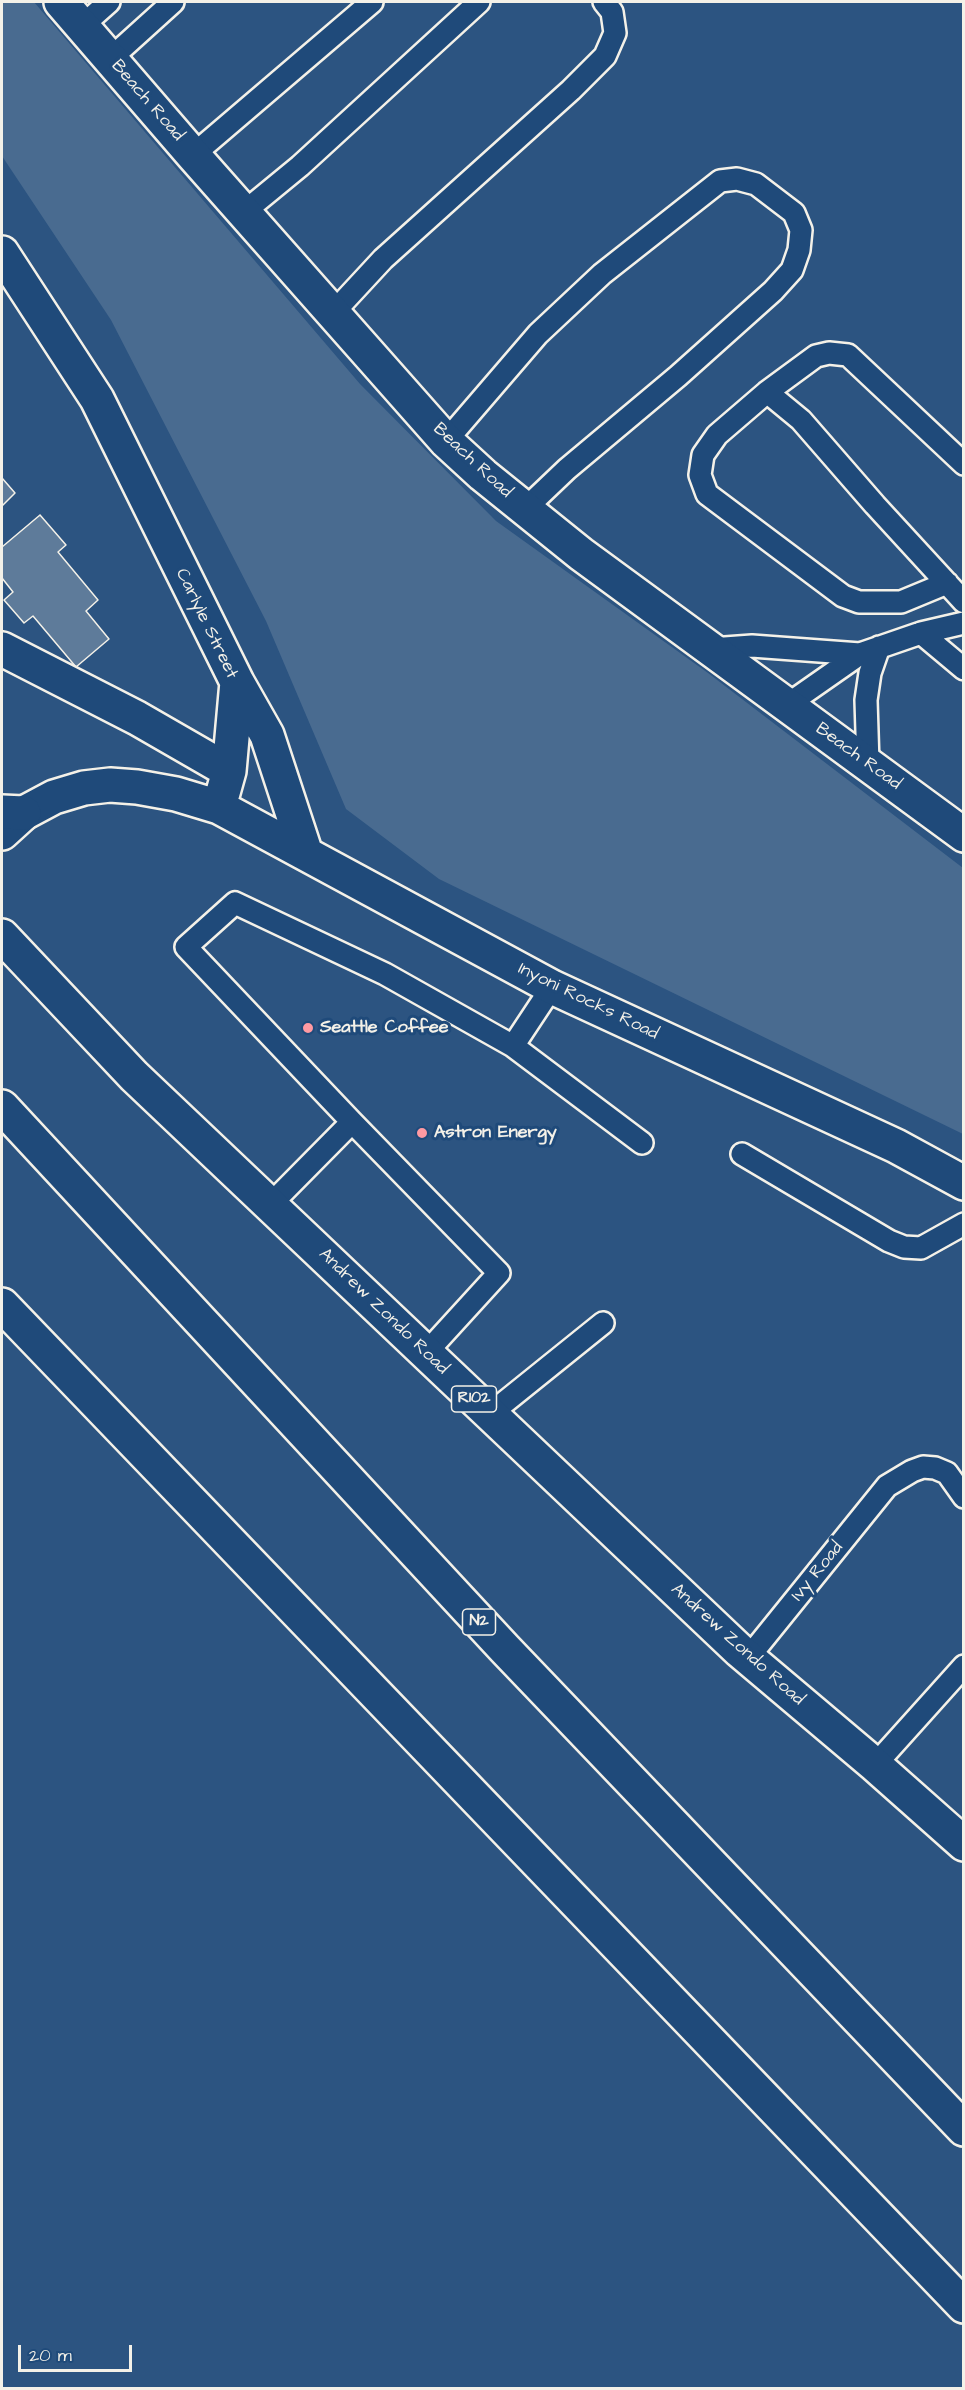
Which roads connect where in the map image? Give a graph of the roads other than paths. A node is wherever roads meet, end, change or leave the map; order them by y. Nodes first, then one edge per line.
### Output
1 (61, 2) edge
2 (109, 2) edge
3 (173, 2) edge
4 (372, 2) edge
5 (479, 2) edge
6 (604, 2) edge
7 (82, 26) junction
8 (110, 59) junction
9 (193, 155) junction
10 (244, 212) junction
11 (2, 253) edge
12 (333, 313) junction
13 (768, 392) junction
14 (446, 441) junction
15 (963, 464) edge
16 (525, 509) junction
17 (947, 583) junction
18 (963, 602) edge
19 (963, 623) edge
20 (921, 633) junction
21 (2, 649) edge
22 (711, 649) junction
23 (869, 651) junction
24 (963, 669) edge
25 (237, 682) junction
26 (787, 705) junction
27 (868, 764) junction
28 (230, 771) junction
29 (219, 807) junction
30 (9, 819) edge
31 (963, 835) edge
32 (304, 851) junction
33 (2, 936) edge
34 (552, 987) junction
35 (513, 1046) junction
36 (2, 1107) edge
37 (352, 1122) junction
38 (642, 1143) dead end
39 (742, 1154) dead end
40 (963, 1183) edge
41 (270, 1205) junction
42 (963, 1224) edge
43 (2, 1305) edge
44 (603, 1323) dead end
45 (426, 1353) junction
46 (490, 1414) junction
47 (963, 1497) edge
48 (748, 1658) junction
49 (963, 1666) edge
50 (875, 1765) junction
51 (963, 1844) edge
52 (963, 2129) edge
53 (963, 2306) edge

1 - 7 main road, Beach Road
2 - 7 lane
3 - 8 lane
4 - 9 lane
5 - 10 lane
6 - 12 lane
7 - 8 main road, Beach Road
8 - 9 main road, Beach Road
9 - 10 main road, Beach Road
10 - 12 main road, Beach Road
11 - 25 main road, Carlyle Street
12 - 14 main road, Beach Road
13 - 15 lane
13 - 17 lane
13 - 17 lane
14 - 16 main road, Beach Road
14 - 16 lane
16 - 22 main road, Beach Road
17 - 18 lane
19 - 20 lane
20 - 23 lane
20 - 24 lane
21 - 28 main road
22 - 23 lane
22 - 26 main road, Beach Road
23 - 26 lane
23 - 27 lane
25 - 28 main road, Carlyle Street
25 - 32 main road
26 - 27 main road, Beach Road
27 - 31 main road, Beach Road
28 - 29 main road, Carlyle Street
29 - 30 main road
29 - 32 main road, Inyoni Rocks Road
32 - 34 main road, Inyoni Rocks Road
33 - 41 main road, Andrew Zondo Road / R102
34 - 35 lane
34 - 40 main road, Inyoni Rocks Road
35 - 37 lane
35 - 38 lane
36 - 52 main road, N2
37 - 41 lane
37 - 45 lane
39 - 42 lane
41 - 45 main road, Andrew Zondo Road / R102
43 - 53 main road
44 - 46 lane
45 - 46 main road, Andrew Zondo Road / R102
46 - 48 main road, Andrew Zondo Road / R102
47 - 48 lane, Ivy Road
48 - 50 main road, Andrew Zondo Road / R102
49 - 50 lane
50 - 51 main road, Andrew Zondo Road / R102

